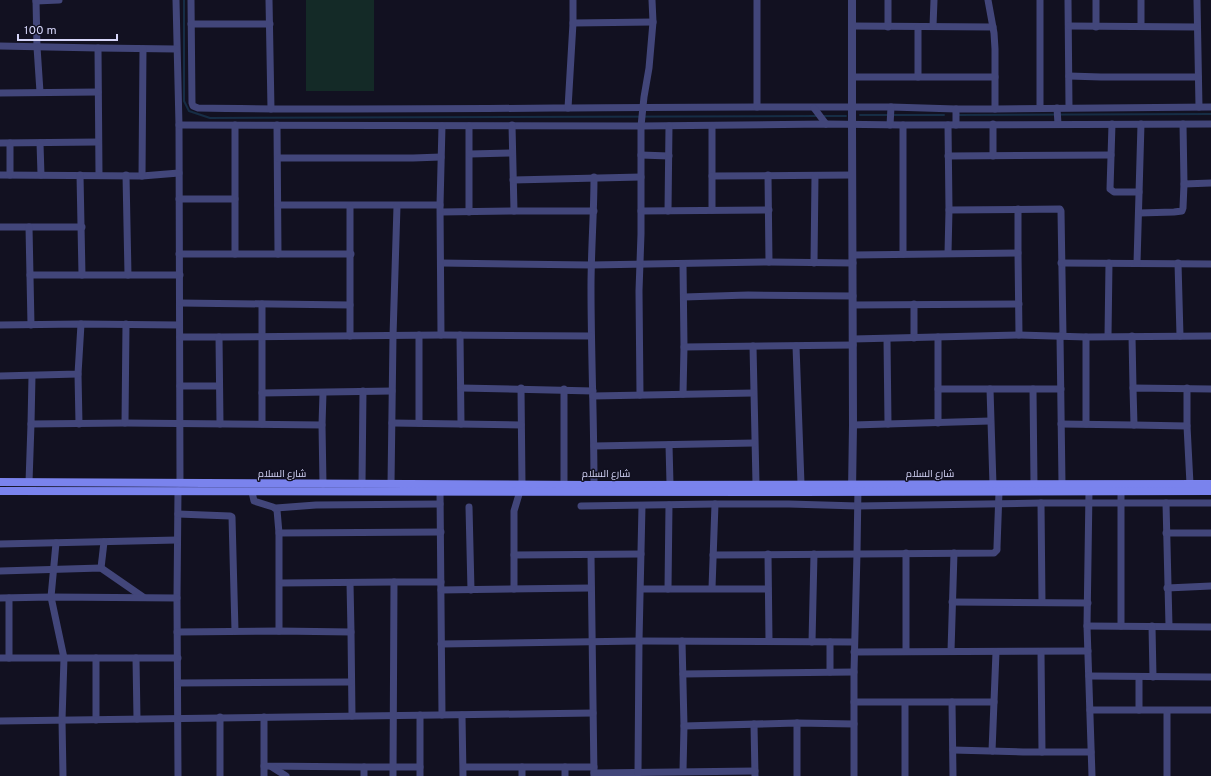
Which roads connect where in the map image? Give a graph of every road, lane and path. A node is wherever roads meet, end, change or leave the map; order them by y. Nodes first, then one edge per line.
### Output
1 (36, 0) edge
2 (59, 0) edge
3 (176, 0) edge
4 (191, 0) edge
5 (269, 0) edge
6 (573, 0) edge
7 (652, 0) edge
8 (757, 0) edge
9 (852, 0) edge
10 (888, 0) edge
11 (934, 0) edge
12 (988, 0) edge
13 (1040, 0) edge
14 (1068, 0) edge
15 (1096, 0) edge
16 (1141, 0) edge
17 (1196, 0) edge
18 (653, 22) junction
19 (573, 23) junction
20 (191, 24) junction
21 (270, 24) junction
22 (852, 26) junction
23 (933, 26) junction
24 (1069, 26) junction
25 (1141, 26) junction
26 (1197, 26) junction
27 (888, 27) junction
28 (918, 27) junction
29 (993, 27) junction
30 (1096, 27) junction
31 (0, 46) edge
32 (37, 47) junction
33 (98, 48) junction
34 (176, 48) junction
35 (143, 49) junction
36 (1069, 76) junction
37 (852, 77) junction
38 (995, 77) junction
39 (1198, 77) junction
40 (918, 78) junction
41 (40, 92) junction
42 (98, 92) junction
43 (0, 93) edge
44 (1199, 106) junction
45 (1211, 106) edge
46 (642, 107) junction
47 (757, 107) junction
48 (852, 107) junction
49 (891, 107) junction
50 (1069, 107) junction
51 (568, 108) junction
52 (814, 108) junction
53 (1040, 108) junction
54 (1057, 108) junction
55 (271, 109) junction
56 (956, 109) junction
57 (995, 109) junction
58 (826, 124) junction
59 (948, 124) junction
60 (993, 124) junction
61 (1058, 124) junction
62 (1112, 124) junction
63 (1141, 124) junction
64 (1183, 124) junction
65 (1211, 124) edge
66 (179, 125) junction
67 (235, 125) junction
68 (277, 125) junction
69 (852, 125) junction
70 (890, 125) junction
71 (903, 125) junction
72 (956, 125) junction
73 (442, 126) junction
74 (469, 126) junction
75 (512, 126) junction
76 (641, 126) junction
77 (669, 126) junction
78 (712, 126) junction
79 (98, 142) junction
80 (0, 143) edge
81 (10, 143) junction
82 (40, 143) junction
83 (512, 153) junction
84 (470, 154) junction
85 (641, 155) junction
86 (1111, 155) junction
87 (669, 156) junction
88 (948, 156) junction
89 (993, 156) junction
90 (441, 157) junction
91 (278, 158) junction
92 (179, 174) junction
93 (0, 175) edge
94 (10, 175) junction
95 (41, 175) junction
96 (80, 175) junction
97 (99, 175) junction
98 (126, 175) junction
99 (768, 175) junction
100 (852, 175) junction
101 (142, 176) junction
102 (712, 176) junction
103 (815, 176) junction
104 (594, 177) junction
105 (641, 177) junction
106 (513, 180) junction
107 (1211, 183) edge
108 (1184, 184) junction
109 (1139, 192) junction
110 (179, 199) junction
111 (235, 199) junction
112 (278, 205) junction
113 (350, 206) junction
114 (397, 206) junction
115 (440, 209) junction
116 (1018, 209) junction
117 (712, 210) junction
118 (768, 210) junction
119 (949, 210) junction
120 (514, 211) junction
121 (594, 211) junction
122 (641, 211) junction
123 (668, 211) junction
124 (470, 212) junction
125 (1139, 213) junction
126 (0, 227) edge
127 (29, 227) junction
128 (82, 227) junction
129 (1018, 253) junction
130 (179, 254) junction
131 (235, 254) junction
132 (278, 254) junction
133 (351, 254) junction
134 (903, 254) junction
135 (948, 254) junction
136 (853, 259) junction
137 (769, 262) junction
138 (441, 263) junction
139 (814, 263) junction
140 (1061, 263) junction
141 (1109, 263) junction
142 (1137, 263) junction
143 (1178, 263) junction
144 (640, 264) junction
145 (683, 264) junction
146 (1211, 264) edge
147 (591, 265) junction
148 (30, 275) junction
149 (82, 275) junction
150 (128, 275) junction
151 (180, 275) junction
152 (853, 296) junction
153 (684, 297) junction
154 (180, 303) junction
155 (262, 304) junction
156 (914, 304) junction
157 (1019, 304) junction
158 (350, 305) junction
159 (853, 305) junction
160 (81, 324) junction
161 (126, 324) junction
162 (0, 325) edge
163 (30, 325) junction
164 (179, 325) junction
165 (420, 335) junction
166 (441, 335) junction
167 (460, 335) junction
168 (1020, 335) junction
169 (350, 336) junction
170 (393, 336) junction
171 (591, 336) junction
172 (1062, 336) junction
173 (1108, 336) junction
174 (1132, 336) junction
175 (1180, 336) junction
176 (1211, 336) edge
177 (180, 337) junction
178 (219, 337) junction
179 (262, 337) junction
180 (938, 337) junction
181 (1086, 337) junction
182 (914, 338) junction
183 (888, 339) junction
184 (853, 342) junction
185 (752, 346) junction
186 (796, 346) junction
187 (684, 347) junction
188 (78, 374) junction
189 (0, 376) edge
190 (32, 376) junction
191 (180, 386) junction
192 (219, 386) junction
193 (461, 388) junction
194 (521, 388) junction
195 (1133, 388) junction
196 (1187, 388) junction
197 (938, 389) junction
198 (990, 389) junction
199 (1033, 389) junction
200 (1211, 389) edge
201 (564, 390) junction
202 (1061, 390) junction
203 (363, 391) junction
204 (392, 391) junction
205 (262, 393) junction
206 (323, 393) junction
207 (753, 393) junction
208 (593, 394) junction
209 (684, 394) junction
210 (640, 395) junction
211 (990, 421) junction
212 (938, 422) junction
213 (125, 423) junction
214 (392, 423) junction
215 (419, 423) junction
216 (31, 424) junction
217 (79, 424) junction
218 (180, 424) junction
219 (220, 424) junction
220 (262, 424) junction
221 (461, 424) junction
222 (521, 424) junction
223 (888, 424) junction
224 (1062, 424) junction
225 (1086, 424) junction
226 (322, 425) junction
227 (853, 425) junction
228 (1134, 425) junction
229 (1187, 426) junction
230 (754, 443) junction
231 (669, 445) junction
232 (594, 446) junction
233 (0, 482) edge
234 (29, 482) junction
235 (323, 484) junction
236 (362, 484) junction
237 (391, 484) junction
238 (564, 484) junction
239 (670, 484) junction
240 (756, 484) junction
241 (801, 484) junction
242 (992, 484) junction
243 (1034, 484) junction
244 (1062, 484) junction
245 (1190, 484) junction
246 (1211, 484) edge
247 (594, 485) junction
248 (179, 487) junction
249 (521, 488) junction
250 (855, 488) junction
251 (0, 490) edge
252 (440, 491) junction
253 (1089, 491) junction
254 (1121, 491) junction
255 (1211, 491) edge
256 (252, 492) junction
257 (999, 492) junction
258 (1041, 503) junction
259 (1088, 503) junction
260 (1121, 503) junction
261 (1166, 503) junction
262 (1211, 503) edge
263 (440, 504) junction
264 (715, 504) junction
265 (999, 504) junction
266 (669, 505) junction
267 (581, 506) dead end
268 (642, 506) junction
269 (858, 506) junction
270 (469, 507) dead end
271 (276, 508) junction
272 (178, 514) junction
273 (441, 532) junction
274 (279, 533) junction
275 (1211, 533) edge
276 (1166, 534) junction
277 (177, 540) junction
278 (104, 542) junction
279 (56, 543) junction
280 (0, 544) edge
281 (857, 553) junction
282 (906, 553) junction
283 (954, 553) junction
284 (641, 554) junction
285 (768, 554) junction
286 (814, 554) junction
287 (514, 555) junction
288 (591, 555) junction
289 (713, 555) junction
290 (101, 568) junction
291 (54, 570) junction
292 (0, 571) edge
293 (394, 582) junction
294 (441, 582) junction
295 (350, 583) junction
296 (280, 584) junction
297 (1211, 586) edge
298 (591, 588) junction
299 (712, 588) junction
300 (768, 588) junction
301 (1167, 588) junction
302 (514, 589) junction
303 (641, 589) junction
304 (668, 589) junction
305 (441, 590) junction
306 (470, 590) junction
307 (51, 597) junction
308 (0, 598) edge
309 (9, 598) junction
310 (143, 598) junction
311 (177, 598) junction
312 (952, 602) junction
313 (1042, 602) junction
314 (1088, 603) junction
315 (1087, 626) junction
316 (1121, 626) junction
317 (1152, 626) junction
318 (1169, 626) junction
319 (1211, 626) edge
320 (236, 631) junction
321 (280, 631) junction
322 (177, 632) junction
323 (351, 632) junction
324 (592, 641) junction
325 (639, 641) junction
326 (682, 641) junction
327 (769, 641) junction
328 (812, 642) junction
329 (830, 642) junction
330 (854, 642) junction
331 (441, 644) junction
332 (906, 651) junction
333 (951, 651) junction
334 (1088, 651) junction
335 (854, 652) junction
336 (996, 652) junction
337 (1041, 652) junction
338 (0, 658) edge
339 (9, 658) junction
340 (64, 658) junction
341 (96, 658) junction
342 (136, 658) junction
343 (178, 658) junction
344 (830, 672) junction
345 (854, 672) junction
346 (683, 674) junction
347 (1089, 676) junction
348 (1139, 677) junction
349 (1153, 677) junction
350 (1211, 677) edge
351 (178, 682) junction
352 (352, 682) junction
353 (854, 702) junction
354 (952, 702) junction
355 (994, 702) junction
356 (905, 703) junction
357 (1090, 710) junction
358 (1139, 710) junction
359 (1211, 710) edge
360 (1167, 711) junction
361 (593, 713) junction
362 (442, 715) junction
363 (462, 715) junction
364 (352, 716) junction
365 (394, 716) junction
366 (420, 716) junction
367 (220, 717) junction
368 (264, 717) junction
369 (178, 718) junction
370 (137, 719) junction
371 (62, 720) junction
372 (96, 720) junction
373 (0, 721) edge
374 (797, 723) junction
375 (754, 724) junction
376 (854, 724) junction
377 (684, 726) junction
378 (954, 750) junction
379 (992, 751) junction
380 (1042, 752) junction
381 (1091, 752) junction
382 (264, 766) junction
383 (272, 767) junction
384 (364, 767) junction
385 (393, 767) junction
386 (420, 767) junction
387 (464, 767) junction
388 (522, 767) junction
389 (565, 767) junction
390 (683, 771) junction
391 (594, 772) edge
392 (638, 773) junction
393 (755, 774) edge
394 (62, 776) edge
395 (178, 776) edge
396 (220, 776) edge
397 (264, 776) edge
398 (286, 776) edge
399 (364, 776) edge
400 (393, 776) edge
401 (420, 776) edge
402 (463, 776) edge
403 (522, 776) edge
404 (565, 776) edge
405 (797, 776) edge
406 (854, 776) edge
407 (905, 776) edge
408 (953, 776) edge
409 (1092, 776) edge
410 (1167, 776) edge

1 - 2 street
1 - 32 street
3 - 34 street
4 - 20 street
5 - 21 street
6 - 19 street
7 - 18 street
8 - 47 street
9 - 22 street
10 - 27 street
11 - 23 street
12 - 29 street
13 - 53 street
14 - 24 street
15 - 30 street
16 - 25 street
17 - 26 street
18 - 19 street
18 - 46 street
19 - 51 street
20 - 21 street
20 - 55 street
21 - 55 street
22 - 27 street
22 - 37 street
23 - 28 street
23 - 29 street
24 - 30 street
24 - 36 street
25 - 26 street
25 - 30 street
26 - 39 street
27 - 28 street
28 - 40 street
29 - 38 street
31 - 32 street
32 - 33 street
32 - 41 street
33 - 35 street
33 - 42 street
34 - 35 street
34 - 66 street
35 - 101 street
36 - 39 street
36 - 50 street
37 - 40 street
37 - 48 street
38 - 40 street
38 - 57 street
39 - 44 street
41 - 42 street
41 - 43 street
42 - 79 street
44 - 45 street
44 - 50 street
46 - 47 street
46 - 51 street
46 - 76 street
47 - 52 street
48 - 49 street
48 - 52 street
48 - 69 street
49 - 56 street
49 - 70 street
50 - 54 street
51 - 55 street
52 - 58 street
53 - 54 street
53 - 57 street
54 - 61 street
56 - 57 street
56 - 72 street
58 - 69 street
58 - 78 street
59 - 71 street
59 - 72 street
59 - 88 street
60 - 61 street
60 - 72 street
60 - 89 street
61 - 62 street
62 - 63 street
62 - 86 street
63 - 64 street
63 - 109 street
64 - 65 street
64 - 108 street
66 - 67 street
66 - 92 street
67 - 68 street
67 - 111 street
68 - 73 street
68 - 91 street
69 - 70 street
69 - 100 street
70 - 71 street
71 - 134 street
73 - 74 street
73 - 90 street
74 - 75 street
74 - 84 street
75 - 76 street
75 - 83 street
76 - 77 street
76 - 85 street
77 - 78 street
77 - 87 street
78 - 102 street
79 - 82 street
79 - 97 street
80 - 81 street
81 - 82 street
81 - 94 street
82 - 95 street
83 - 84 street
83 - 106 street
84 - 124 street
85 - 87 street
85 - 105 street
86 - 89 street
86 - 109 street
87 - 123 street
88 - 89 street
88 - 119 street
90 - 91 street
90 - 115 street
91 - 112 street
92 - 101 street
92 - 110 street
93 - 94 street
94 - 95 street
95 - 96 street
96 - 97 street
96 - 128 street
97 - 98 street
98 - 101 street
98 - 150 street
99 - 102 street
99 - 103 street
99 - 118 street
100 - 103 street
100 - 136 street
102 - 117 street
103 - 139 street
104 - 105 street
104 - 106 street
104 - 121 street
105 - 122 street
106 - 120 street
107 - 108 street
108 - 125 street
109 - 125 street
110 - 111 street
110 - 130 street
111 - 131 street
112 - 113 street
112 - 132 street
113 - 114 street
113 - 133 street
114 - 115 street
114 - 170 street
115 - 124 street
115 - 138 street
116 - 119 street
116 - 129 street
116 - 140 street
117 - 118 street
117 - 123 street
118 - 137 street
119 - 135 street
120 - 121 street
120 - 124 street
121 - 147 street
122 - 123 street
122 - 144 street
125 - 142 street
126 - 127 street
127 - 128 street
127 - 148 street
128 - 149 street
129 - 135 street
129 - 157 street
130 - 131 street
130 - 151 street
131 - 132 street
132 - 133 street
133 - 158 street
134 - 135 street
134 - 136 street
136 - 139 street
136 - 152 street
137 - 139 street
137 - 145 street
138 - 147 street
138 - 166 street
140 - 141 street
140 - 172 street
141 - 142 street
141 - 173 street
142 - 143 street
143 - 146 street
143 - 175 street
144 - 145 street
144 - 147 street
144 - 210 street
145 - 153 street
147 - 171 street
148 - 149 street
148 - 163 street
149 - 150 street
150 - 151 street
151 - 154 street
152 - 153 street
152 - 159 street
153 - 187 street
154 - 155 street
154 - 164 street
155 - 158 street
155 - 179 street
156 - 157 street
156 - 159 street
156 - 182 street
157 - 168 street
158 - 169 street
159 - 184 street
160 - 161 street
160 - 163 street
160 - 188 street
161 - 164 street
161 - 213 street
162 - 163 street
164 - 177 street
165 - 166 street
165 - 170 street
165 - 215 street
166 - 167 street
167 - 171 street
167 - 193 street
168 - 172 street
168 - 180 street
169 - 170 street
169 - 179 street
170 - 204 street
171 - 208 street
172 - 181 street
172 - 202 street
173 - 174 street
173 - 181 street
174 - 175 street
174 - 195 street
175 - 176 street
177 - 178 street
177 - 191 street
178 - 179 street
178 - 192 street
179 - 205 street
180 - 182 street
180 - 197 street
181 - 225 street
182 - 183 street
183 - 184 street
183 - 223 street
184 - 186 street
184 - 227 street
185 - 186 street
185 - 187 street
185 - 207 street
186 - 241 street
187 - 209 street
188 - 190 street
188 - 217 street
189 - 190 street
190 - 216 street
191 - 192 street
191 - 218 street
192 - 219 street
193 - 194 street
193 - 221 street
194 - 201 street
194 - 222 street
195 - 196 street
195 - 228 street
196 - 200 street
196 - 229 street
197 - 198 street
197 - 212 street
198 - 199 street
198 - 211 street
199 - 202 street
199 - 243 street
201 - 208 street
201 - 238 street
202 - 224 street
203 - 204 street
203 - 206 street
203 - 236 street
204 - 214 street
205 - 206 street
205 - 220 street
206 - 226 street
207 - 209 street
207 - 230 street
208 - 210 street
208 - 232 street
209 - 210 street
211 - 212 street
211 - 242 street
212 - 223 street
213 - 217 street
213 - 218 street
214 - 215 street
214 - 237 street
215 - 221 street
216 - 217 street
216 - 234 street
218 - 219 street
218 - 248 street
219 - 220 street
220 - 226 street
221 - 222 street
222 - 249 street
223 - 227 street
224 - 225 street
224 - 244 street
225 - 228 street
226 - 235 street
227 - 250 street
228 - 229 street
229 - 245 street
230 - 231 street
230 - 240 street
231 - 232 street
231 - 239 street
232 - 247 street
233 - 234 main road, شارع السلام
234 - 248 main road, شارع السلام
235 - 236 main road, شارع السلام
235 - 248 main road, شارع السلام
236 - 237 main road, شارع السلام
237 - 249 main road, شارع السلام
238 - 247 main road, شارع السلام
238 - 249 main road, شارع السلام
239 - 240 main road, شارع السلام
239 - 247 main road, شارع السلام
240 - 241 main road, شارع السلام
241 - 250 main road, شارع السلام
242 - 243 main road, شارع السلام
242 - 250 main road, شارع السلام
243 - 244 main road, شارع السلام
244 - 245 main road, شارع السلام
245 - 246 main road, شارع السلام
248 - 251 main road, شارع السلام
248 - 256 main road, شارع السلام
248 - 272 street
249 - 250 main road, شارع السلام
249 - 252 main road, شارع السلام
249 - 287 street
250 - 257 main road, شارع السلام
250 - 269 street
252 - 256 main road, شارع السلام
252 - 263 street
253 - 254 main road, شارع السلام
253 - 257 main road, شارع السلام
253 - 259 street
254 - 255 main road, شارع السلام
254 - 260 street
256 - 271 street
257 - 265 street
258 - 259 street
258 - 265 street
258 - 313 street
259 - 260 street
259 - 314 street
260 - 261 street
260 - 316 street
261 - 262 street
261 - 276 street
263 - 271 street
263 - 273 street
264 - 266 street
264 - 269 street
264 - 289 street
265 - 269 street
265 - 283 street
266 - 268 street
266 - 304 street
267 - 268 street
268 - 284 street
269 - 281 street
270 - 306 street
271 - 274 street
272 - 277 street
272 - 320 street
273 - 274 street
273 - 294 street
274 - 296 street
275 - 276 street
276 - 301 street
277 - 278 street
277 - 311 street
278 - 279 street
278 - 290 street
279 - 280 street
279 - 291 street
281 - 282 street
281 - 286 street
281 - 330 street
282 - 283 street
282 - 332 street
283 - 312 street
284 - 288 street
284 - 303 street
285 - 286 street
285 - 289 street
285 - 300 street
286 - 328 street
287 - 288 street
287 - 302 street
288 - 298 street
289 - 299 street
290 - 291 street
290 - 310 street
291 - 292 street
291 - 307 street
293 - 294 street
293 - 295 street
293 - 365 street
294 - 305 street
295 - 296 street
295 - 323 street
296 - 321 street
297 - 301 street
298 - 302 street
298 - 324 street
299 - 300 street
299 - 304 street
300 - 327 street
301 - 318 street
302 - 306 street
303 - 304 street
303 - 325 street
305 - 306 street
305 - 331 street
307 - 309 street
307 - 310 street
307 - 340 street
308 - 309 street
309 - 339 street
310 - 311 street
311 - 322 street
312 - 313 street
312 - 333 street
313 - 314 street
314 - 315 street
315 - 316 street
315 - 334 street
316 - 317 street
317 - 318 street
317 - 349 street
318 - 319 street
320 - 321 street
320 - 322 street
321 - 323 street
322 - 343 street
323 - 352 street
324 - 325 street
324 - 331 street
324 - 361 street
325 - 326 street
325 - 392 street
326 - 327 street
326 - 346 street
327 - 328 street
328 - 329 street
329 - 330 street
329 - 344 street
330 - 335 street
331 - 362 street
332 - 333 street
332 - 335 street
333 - 336 street
334 - 337 street
334 - 347 street
335 - 345 street
336 - 337 street
336 - 355 street
337 - 380 street
338 - 339 street
339 - 340 street
340 - 341 street
340 - 371 street
341 - 342 street
341 - 372 street
342 - 343 street
342 - 370 street
343 - 351 street
344 - 345 street
344 - 346 street
345 - 353 street
346 - 377 street
347 - 348 street
347 - 357 street
348 - 349 street
348 - 358 street
349 - 350 street
351 - 352 street
351 - 369 street
352 - 364 street
353 - 356 street
353 - 376 street
354 - 355 street
354 - 356 street
354 - 378 street
355 - 379 street
356 - 407 street
357 - 358 street
357 - 381 street
358 - 360 street
359 - 360 street
360 - 410 street
361 - 363 street
361 - 391 street
362 - 363 street
362 - 366 street
363 - 387 street
364 - 365 street
364 - 368 street
365 - 366 street
365 - 385 street
366 - 386 street
367 - 368 street
367 - 369 street
367 - 396 street
368 - 382 street
369 - 370 street
369 - 395 street
370 - 372 street
371 - 372 street
371 - 373 street
371 - 394 street
374 - 375 street
374 - 376 street
374 - 405 street
375 - 377 street
375 - 393 street
376 - 406 street
377 - 390 street
378 - 379 street
378 - 408 street
379 - 380 street
380 - 381 street
381 - 409 street
382 - 383 street
382 - 397 street
383 - 384 street
383 - 398 street
384 - 385 street
384 - 399 street
385 - 386 street
385 - 400 street
386 - 401 street
387 - 388 street
387 - 402 street
388 - 389 street
388 - 403 street
389 - 391 street
389 - 404 street
390 - 392 street
390 - 393 street
391 - 392 street

